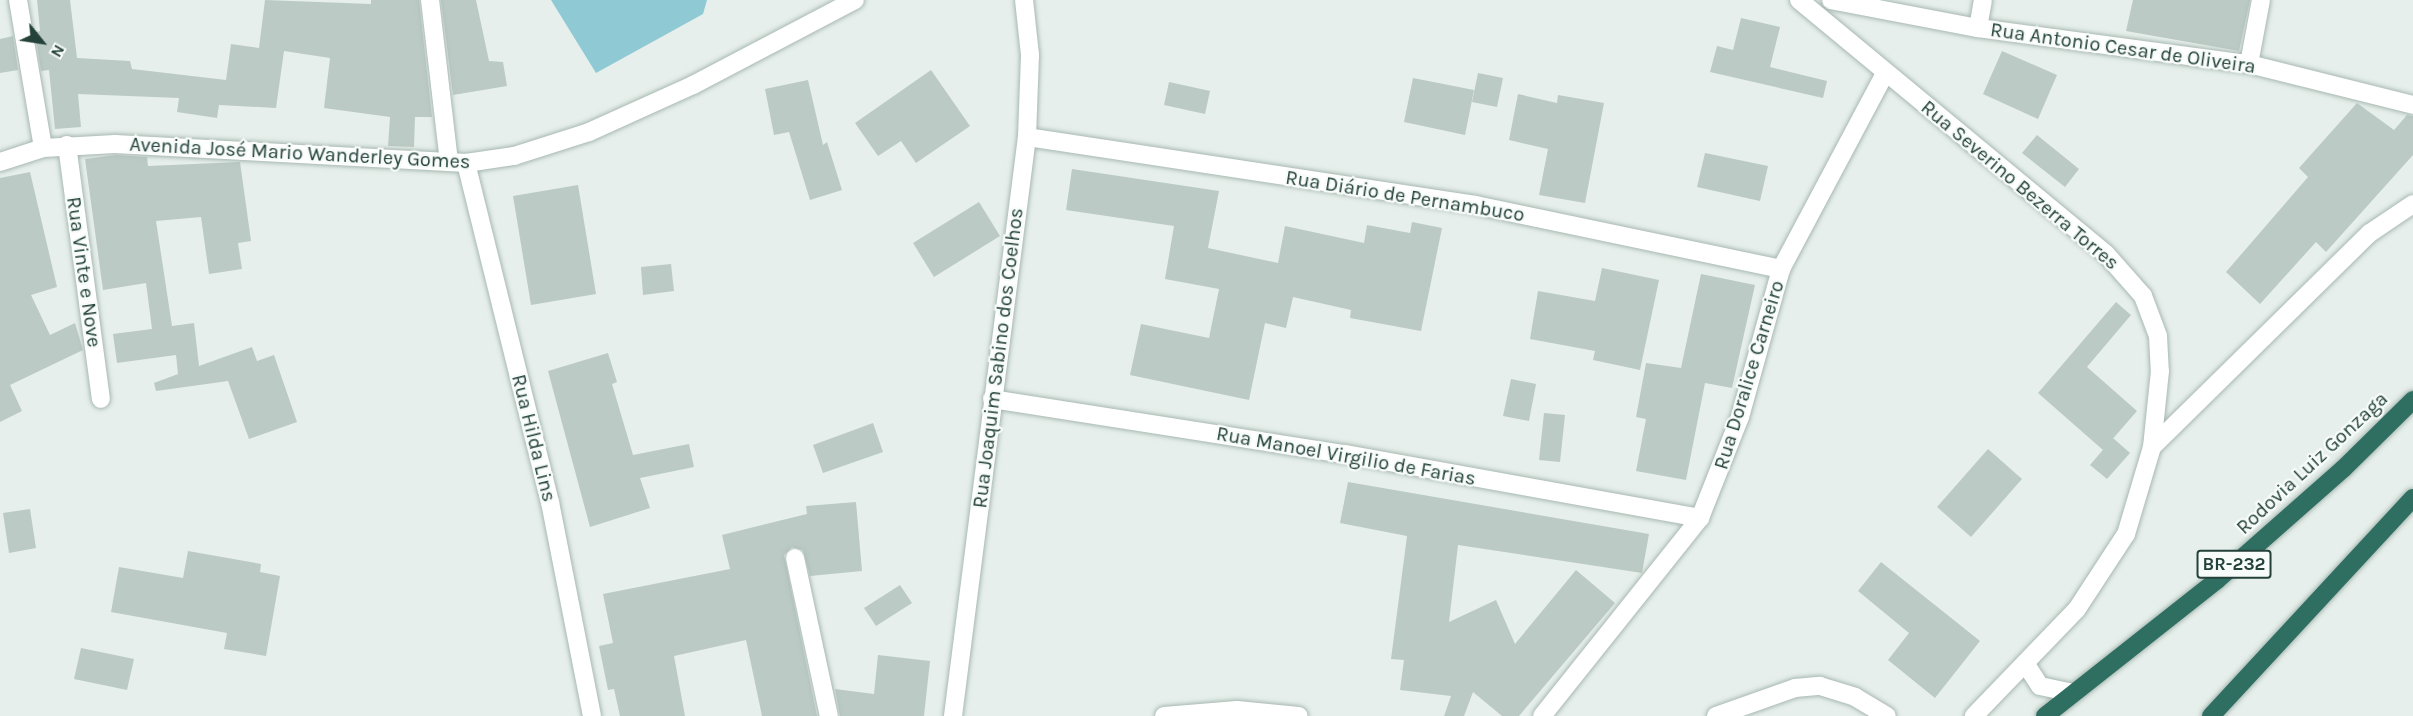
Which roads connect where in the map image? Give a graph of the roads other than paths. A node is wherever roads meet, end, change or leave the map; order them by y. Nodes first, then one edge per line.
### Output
1 (18, 0) edge
2 (430, 0) edge
3 (855, 0) edge
4 (1024, 0) edge
5 (1799, 0) edge
6 (1831, 0) edge
7 (1983, 0) edge
8 (2261, 0) edge
9 (1978, 28) junction
10 (2249, 64) junction
11 (1885, 73) junction
12 (2413, 105) edge
13 (1027, 137) junction
14 (67, 145) junction
15 (43, 148) junction
16 (0, 162) edge
17 (458, 162) junction
18 (2413, 204) edge
19 (1781, 268) junction
20 (101, 399) dead end
21 (992, 399) junction
22 (2413, 400) edge
23 (2152, 447) junction
24 (2413, 498) edge
25 (1700, 519) junction
26 (795, 558) dead end
27 (2025, 663) junction
28 (2073, 693) junction
29 (592, 716) edge
30 (829, 716) edge
31 (953, 716) edge
32 (1164, 716) edge
33 (1299, 716) edge
34 (1542, 716) edge
35 (1716, 716) edge
36 (1887, 716) edge
37 (1974, 716) edge
38 (2045, 716) edge
39 (2211, 716) edge

1 - 15 street
2 - 17 street, Rua Hilda Lins
3 - 17 street, Avenida José Mario Wanderley Gomes
4 - 13 street, Rua Joaquim Sabino dos Coelhos
5 - 11 street, Rua Severino Bezerra Torres
6 - 9 street, Rua Antonio Cesar de Oliveira
7 - 9 street
8 - 10 street
9 - 10 street, Rua Antonio Cesar de Oliveira
10 - 12 street, Rua Antonio Cesar de Oliveira
11 - 19 street, Rua Doralice Carneiro
11 - 23 street, Rua Severino Bezerra Torres
13 - 19 street, Rua Diário de Pernambuco
13 - 21 street, Rua Joaquim Sabino dos Coelhos
14 - 15 street, Avenida José Mario Wanderley Gomes
14 - 17 street, Avenida José Mario Wanderley Gomes
14 - 20 street, Rua Vinte e Nove
15 - 16 street, Avenida José Mario Wanderley Gomes
17 - 29 street, Rua Hilda Lins
18 - 23 street
19 - 25 street, Rua Doralice Carneiro
21 - 25 street, Rua Manoel Virgilio de Farias
21 - 31 street, Rua Joaquim Sabino dos Coelhos
22 - 28 highway, Rodovia Luiz Gonzaga / BR-232
23 - 27 street, Rua Severino Bezerra Torres
24 - 39 highway
25 - 34 street, Rua Doralice Carneiro
26 - 30 street
27 - 28 street
27 - 37 street, Rua Severino Bezerra Torres
28 - 38 highway, Rodovia Luiz Gonzaga / BR-232
32 - 33 street
35 - 36 street

